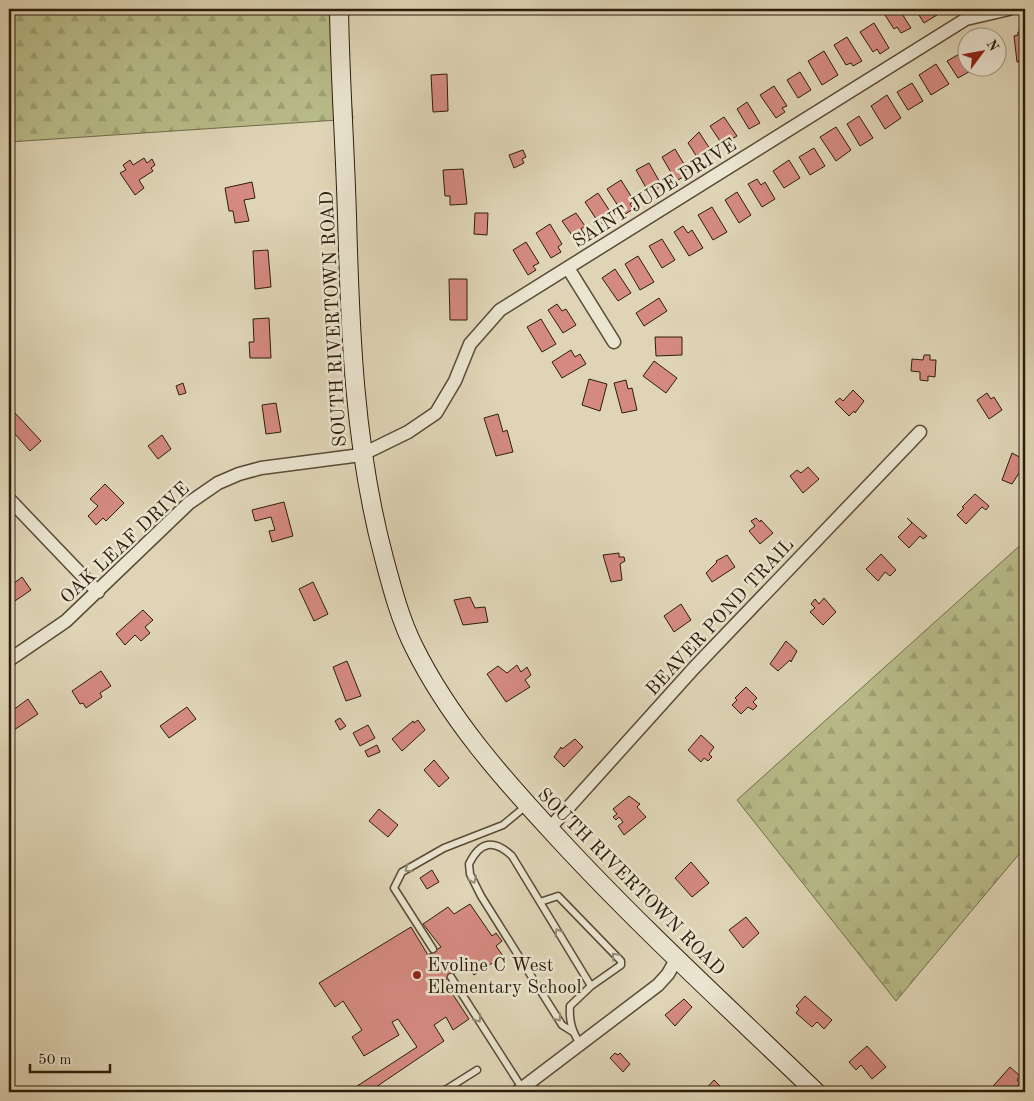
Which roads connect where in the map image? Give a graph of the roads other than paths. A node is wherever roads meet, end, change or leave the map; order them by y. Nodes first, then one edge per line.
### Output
1 (339, 9) edge
2 (1009, 9) edge
3 (964, 14) edge
4 (568, 268) junction
5 (614, 342) dead end
6 (920, 432) dead end
7 (361, 455) junction
8 (9, 498) edge
9 (98, 592) junction
10 (9, 660) edge
11 (527, 806) junction
12 (549, 829) junction
13 (540, 902) junction
14 (433, 949) dead end
15 (677, 958) junction
16 (451, 978) dead end
17 (590, 986) junction
18 (573, 1032) junction
19 (580, 1044) junction
20 (477, 1070) dead end
21 (520, 1090) edge
22 (442, 1092) edge
23 (816, 1092) edge

1 - 7 main road, SOUTH RIVERTOWN ROAD
2 - 3 street, SAINT JUDE DRIVE
3 - 4 street, SAINT JUDE DRIVE
4 - 5 street
4 - 7 street, SAINT JUDE DRIVE
6 - 12 street, BEAVER POND TRAIL
7 - 9 street, OAK LEAF DRIVE
7 - 11 main road, SOUTH RIVERTOWN ROAD
8 - 9 street
9 - 10 street, OAK LEAF DRIVE
11 - 12 main road, SOUTH RIVERTOWN ROAD
11 -> 14 lane
12 - 15 main road, SOUTH RIVERTOWN ROAD
17 -> 13 lane
17 -> 13 lane
13 -> 18 lane
15 - 19 street
15 - 23 main road, SOUTH RIVERTOWN ROAD
16 -> 21 lane
17 - 18 lane
18 - 19 lane
19 - 21 street
20 - 22 lane

